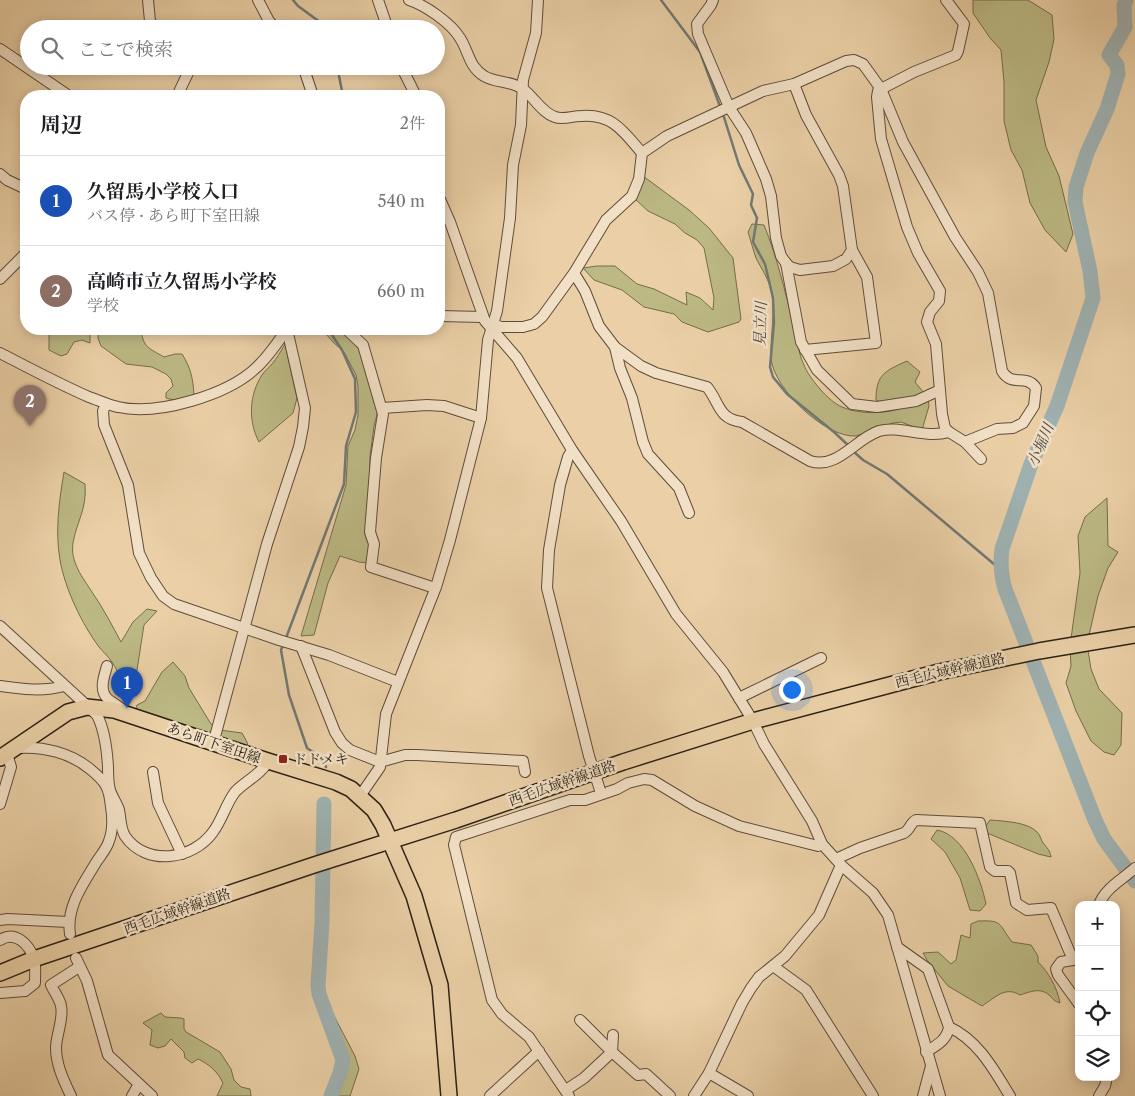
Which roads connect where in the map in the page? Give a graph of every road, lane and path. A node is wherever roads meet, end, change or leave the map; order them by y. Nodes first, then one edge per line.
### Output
1 (148, 0) edge
2 (258, 0) edge
3 (378, 0) edge
4 (409, 0) edge
5 (538, 0) edge
6 (713, 0) edge
7 (946, 0) edge
8 (150, 20) edge
9 (268, 20) edge
10 (385, 20) edge
11 (440, 20) edge
12 (445, 24) edge
13 (0, 49) edge
14 (20, 63) edge
15 (38, 75) edge
16 (187, 75) edge
17 (306, 75) edge
18 (406, 75) edge
19 (794, 84) junction
20 (522, 88) junction
21 (881, 89) junction
22 (60, 90) edge
23 (180, 90) edge
24 (311, 90) edge
25 (413, 90) edge
26 (724, 109) junction
27 (642, 153) junction
28 (0, 174) edge
29 (20, 186) edge
30 (445, 211) edge
31 (852, 250) junction
32 (20, 259) edge
33 (786, 263) junction
34 (574, 273) junction
35 (0, 279) edge
36 (445, 316) edge
37 (483, 317) junction
38 (492, 327) junction
39 (284, 335) edge
40 (288, 335) edge
41 (353, 335) edge
42 (615, 347) junction
43 (806, 350) junction
44 (0, 353) edge
45 (940, 390) junction
46 (106, 404) junction
47 (382, 408) junction
48 (481, 418) junction
49 (949, 432) junction
50 (964, 442) junction
51 (572, 450) junction
52 (981, 459) dead end
53 (689, 513) dead end
54 (435, 588) junction
55 (0, 626) edge
56 (244, 628) junction
57 (1135, 635) edge
58 (302, 646) junction
59 (821, 658) dead end
60 (107, 666) dead end
61 (398, 682) junction
62 (0, 686) edge
63 (64, 686) junction
64 (738, 698) junction
65 (87, 707) junction
66 (122, 712) junction
67 (753, 721) junction
68 (213, 744) junction
69 (8, 753) edge
70 (268, 761) junction
71 (380, 762) junction
72 (153, 772) dead end
73 (525, 772) dead end
74 (109, 789) junction
75 (601, 792) junction
76 (360, 796) junction
77 (0, 804) edge
78 (391, 841) junction
79 (822, 844) junction
80 (182, 854) junction
81 (839, 862) junction
82 (1131, 872) edge
83 (1100, 901) edge
84 (0, 920) edge
85 (68, 922) junction
86 (70, 934) dead end
87 (0, 940) edge
88 (897, 947) junction
89 (1075, 956) edge
90 (1075, 958) edge
91 (34, 959) junction
92 (773, 966) junction
93 (0, 973) edge
94 (0, 993) edge
95 (1075, 998) edge
96 (580, 1020) dead end
97 (949, 1027) junction
98 (613, 1035) dead end
99 (539, 1050) junction
100 (612, 1052) junction
101 (926, 1052) junction
102 (931, 1064) junction
103 (709, 1073) junction
104 (1106, 1081) edge
105 (138, 1084) junction
106 (568, 1093) edge
107 (71, 1096) edge
108 (132, 1096) edge
109 (152, 1096) edge
110 (449, 1096) edge
111 (490, 1096) edge
112 (670, 1096) edge
113 (694, 1096) edge
114 (748, 1096) edge
115 (873, 1096) edge
116 (923, 1096) edge
117 (940, 1096) edge
118 (1010, 1096) edge
119 (1099, 1096) edge

1 - 8 street
2 - 9 street
3 - 10 street
4 - 11 street
5 - 20 street
6 - 26 street
7 - 21 street
12 - 20 street
13 - 14 street
15 - 22 street
16 - 23 street
17 - 24 street
18 - 25 street
19 - 21 street
19 - 26 street
19 - 31 street
20 - 27 street
20 - 38 street
21 - 45 street
21 - 50 street
26 - 27 street
26 - 33 street
27 - 34 street
28 - 29 street
30 - 37 street
31 - 33 street
31 - 43 street
32 - 35 street
33 - 43 street
34 - 38 street
34 - 42 street
36 - 37 street
37 - 38 street
38 - 48 street
38 - 51 street
39 - 46 street
40 - 56 street
41 - 47 street
42 - 49 street
42 - 53 street
43 - 45 street
44 - 46 street
45 - 49 street
46 - 56 street
47 - 48 street
47 - 54 street
48 - 54 street
49 - 50 street
50 - 52 street
51 - 64 street
51 - 75 street, bridge
54 - 61 street
55 - 63 street
56 - 58 street
56 - 68 street
57 - 67 main road, 西毛広域幹線道路
58 - 61 street
58 - 71 street
59 - 64 street
60 - 66 street
61 - 71 street
62 - 63 street
63 - 65 street
64 - 67 street
65 - 66 main road, あら町下室田線
65 - 69 main road, あら町下室田線
65 - 74 street
66 - 68 main road, あら町下室田線
67 - 78 main road, 西毛広域幹線道路
67 - 79 street
68 - 70 main road, あら町下室田線
69 - 74 street
69 - 77 street
70 - 76 main road, あら町下室田線
70 - 80 street
71 - 73 street
71 - 76 street
72 - 80 street
74 - 80 street
74 - 85 street
75 - 79 street
75 - 99 street
76 - 78 main road, あら町下室田線
78 - 91 main road, 西毛広域幹線道路
78 - 110 main road, あら町下室田線
79 - 81 street
81 - 88 street
81 - 89 street
81 - 92 street
82 - 83 street
84 - 85 street
85 - 86 street
87 - 91 street
88 - 97 street
88 - 101 street
90 - 95 street
91 - 93 main road, 西毛広域幹線道路
91 - 94 street
92 - 103 street
92 - 115 street
96 - 100 street
97 - 101 street
97 - 118 street
98 - 100 street
99 - 106 street
99 - 111 street
100 - 106 street
100 - 112 street
101 - 102 street
102 - 116 street
102 - 117 street
103 - 113 street
103 - 114 street
104 - 119 street
105 - 107 street
105 - 108 street
105 - 109 street

